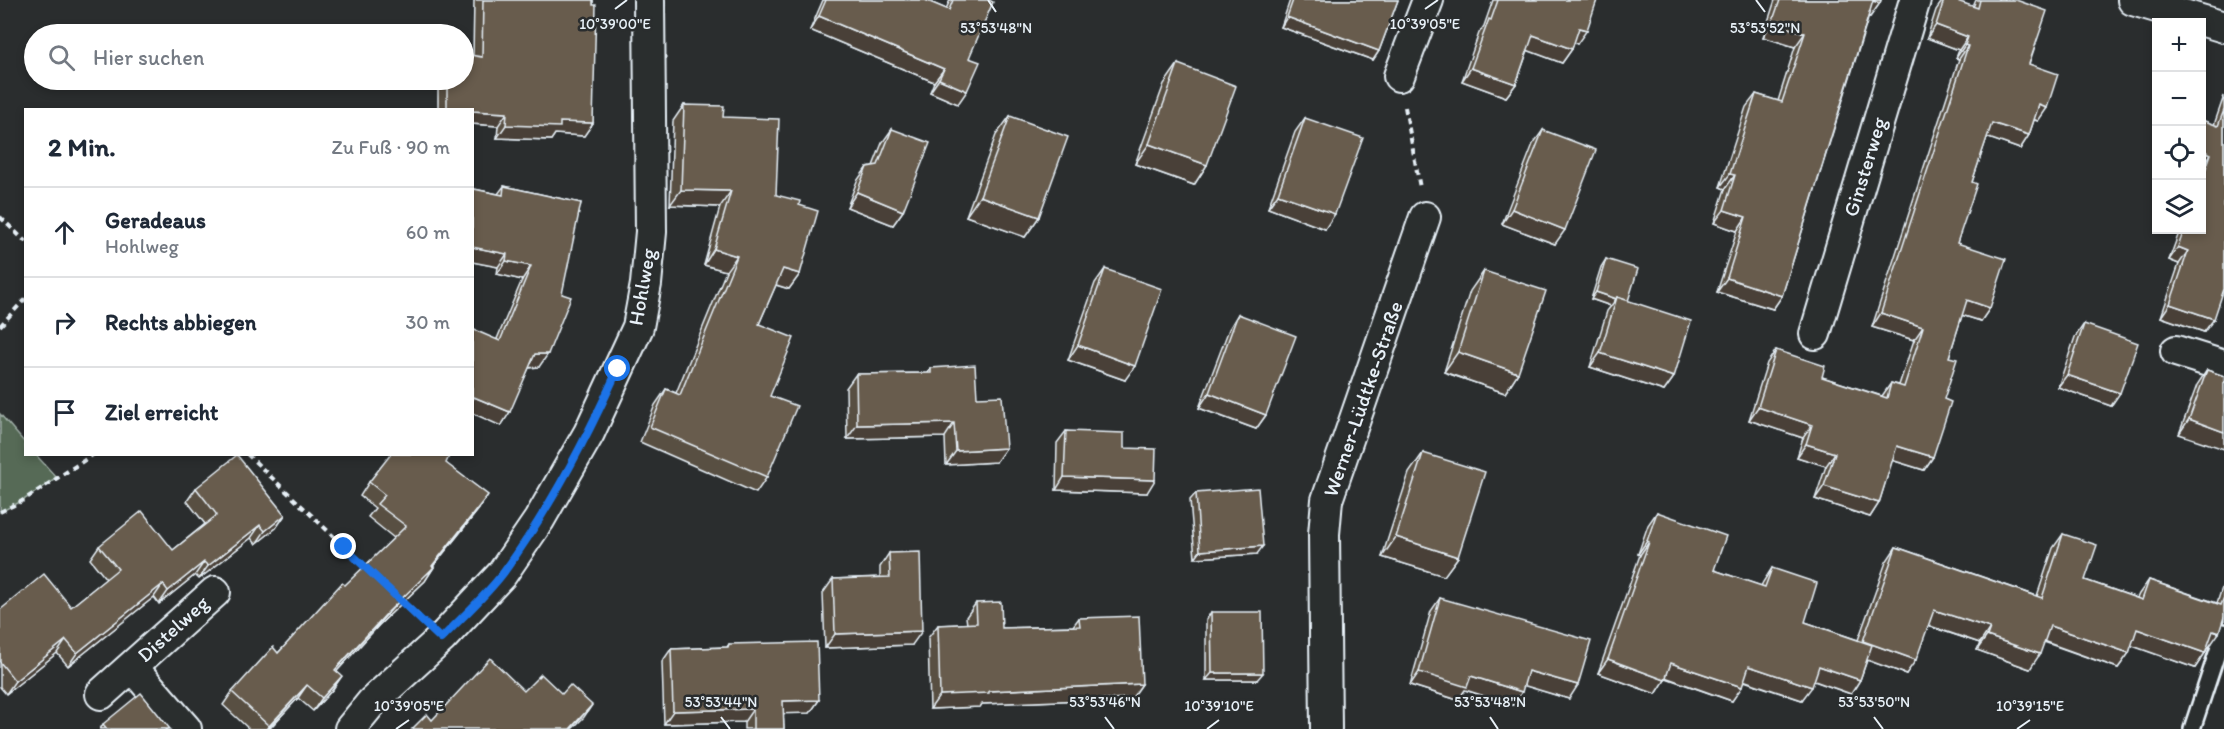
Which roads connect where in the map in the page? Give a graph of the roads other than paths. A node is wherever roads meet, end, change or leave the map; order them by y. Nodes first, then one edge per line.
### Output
1 (649, 0) edge
2 (1428, 0) edge
3 (1915, 0) edge
4 (2133, 0) edge
5 (2224, 27) edge
6 (1399, 76) road end
7 (1425, 217) road end
8 (1815, 334) dead end
9 (2176, 351) dead end
10 (2224, 366) edge
11 (215, 592) dead end
12 (2224, 632) edge
13 (132, 667) junction
14 (101, 694) dead end
15 (186, 729) edge
16 (350, 729) edge
17 (1326, 729) edge
18 (2192, 729) edge

1 - 16 street, Hohlweg
2 - 6 street
3 - 8 street, Ginsterweg
4 - 5 street
7 - 17 street, Werner-Lüdtke-Straße
9 - 10 street
11 - 13 street, Distelweg
12 - 18 lane
13 - 14 street, Distelweg
13 - 15 street, Distelweg

